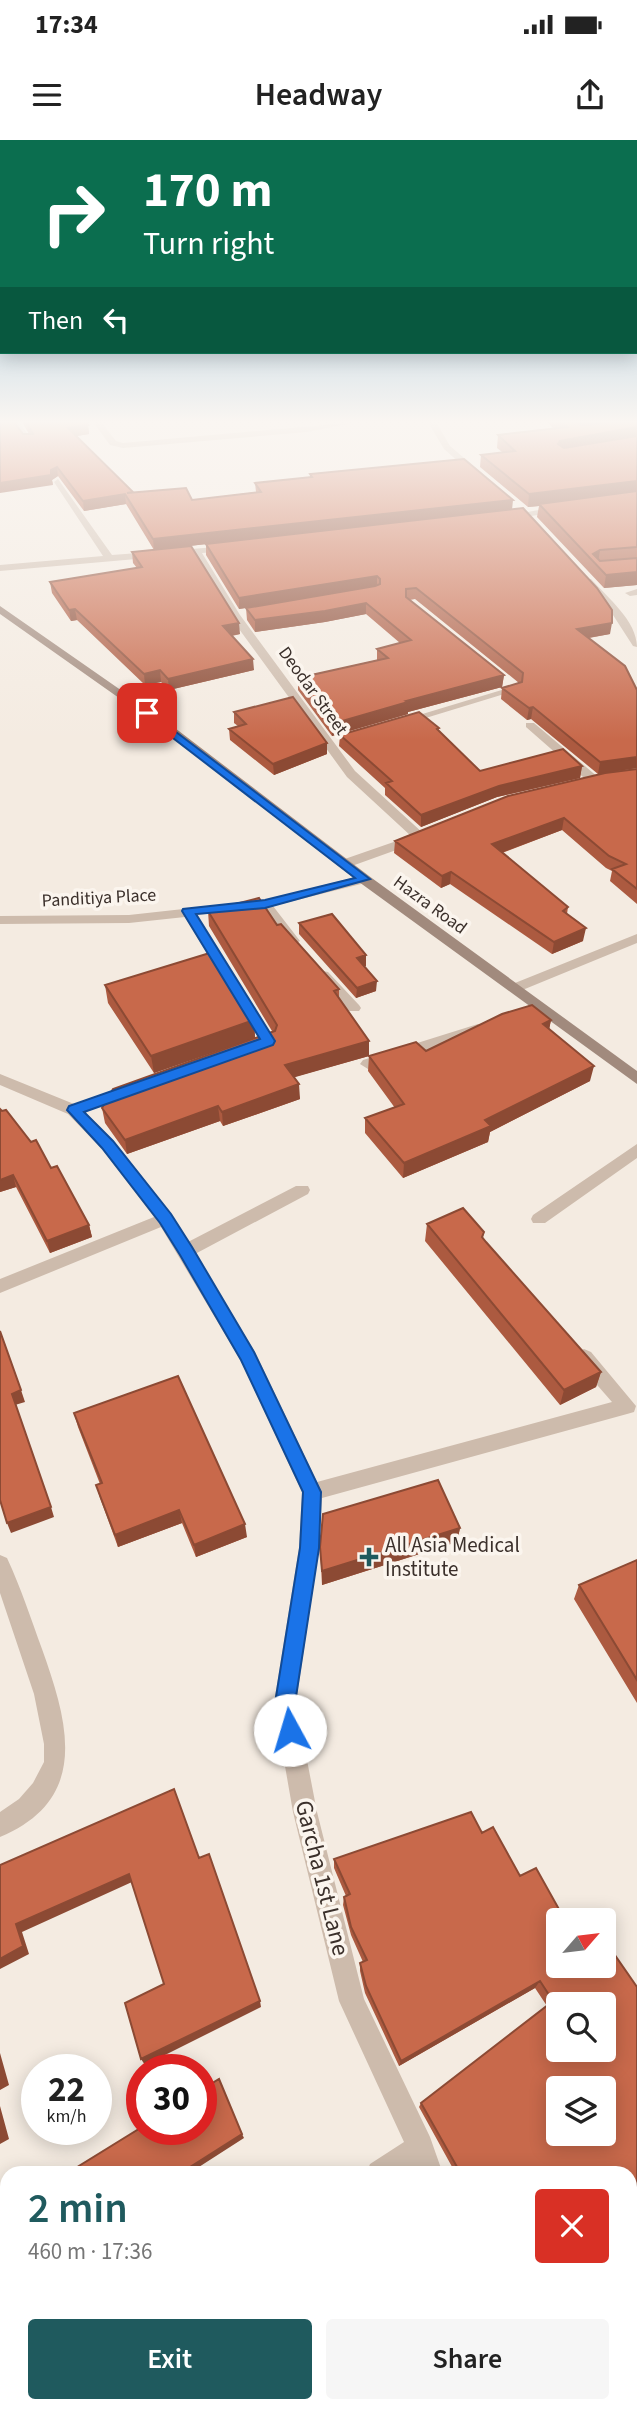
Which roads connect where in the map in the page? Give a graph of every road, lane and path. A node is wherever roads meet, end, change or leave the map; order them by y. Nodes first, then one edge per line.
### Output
1 (89, 528) edge
2 (235, 547) edge
3 (196, 551) junction
4 (108, 557) junction
5 (0, 568) edge
6 (582, 573) edge
7 (0, 609) edge
8 (248, 614) edge
9 (235, 616) junction
10 (637, 644) edge
11 (506, 681) edge
12 (396, 724) edge
13 (530, 725) dead end
14 (342, 739) edge
15 (329, 743) junction
16 (612, 778) edge
17 (344, 864) junction
18 (364, 879) junction
19 (265, 904) junction
20 (188, 911) junction
21 (0, 920) edge
22 (637, 938) edge
23 (515, 988) junction
24 (354, 1008) dead end
25 (542, 1009) junction
26 (517, 1017) edge
27 (493, 1025) edge
28 (242, 1051) edge
29 (368, 1064) edge
30 (0, 1079) edge
31 (637, 1079) edge
32 (139, 1087) edge
33 (74, 1110) junction
34 (637, 1150) edge
35 (302, 1191) dead end
36 (165, 1219) junction
37 (539, 1219) dead end
38 (186, 1251) junction
39 (0, 1286) edge
40 (573, 1344) edge
41 (312, 1492) junction
42 (0, 1565) edge
43 (0, 1825) edge
44 (420, 2147) junction
45 (392, 2166) edge
46 (426, 2166) edge

1 - 4 street
2 - 3 street
3 - 4 street
3 - 9 street, Deodar Street
4 - 5 street
6 - 10 street
7 - 17 main road, Hazra Road
8 - 9 street
9 - 15 street, Deodar Street
11 - 12 street
13 - 16 street
14 - 15 street
15 - 17 street, Deodar Street
17 - 18 main road, Hazra Road
18 - 19 street, Panditiya Place
18 - 23 main road, Hazra Road
19 - 20 street, Panditiya Place
19 - 24 street
20 - 21 street, Panditiya Place
20 - 28 street
22 - 23 street
23 - 25 main road, Hazra Road
25 - 26 street
25 - 31 main road, Hazra Road
27 - 29 street
30 - 33 street, Garcha 1st Lane
32 - 33 street
33 - 36 street, Garcha 1st Lane
34 - 37 street
35 - 38 street
36 - 38 street, Garcha 1st Lane
36 - 39 street
38 - 41 street, Garcha 1st Lane
40 - 41 street
41 - 44 street, Garcha 1st Lane
42 - 43 street
44 - 45 street
44 - 46 street, Garcha 1st Lane

